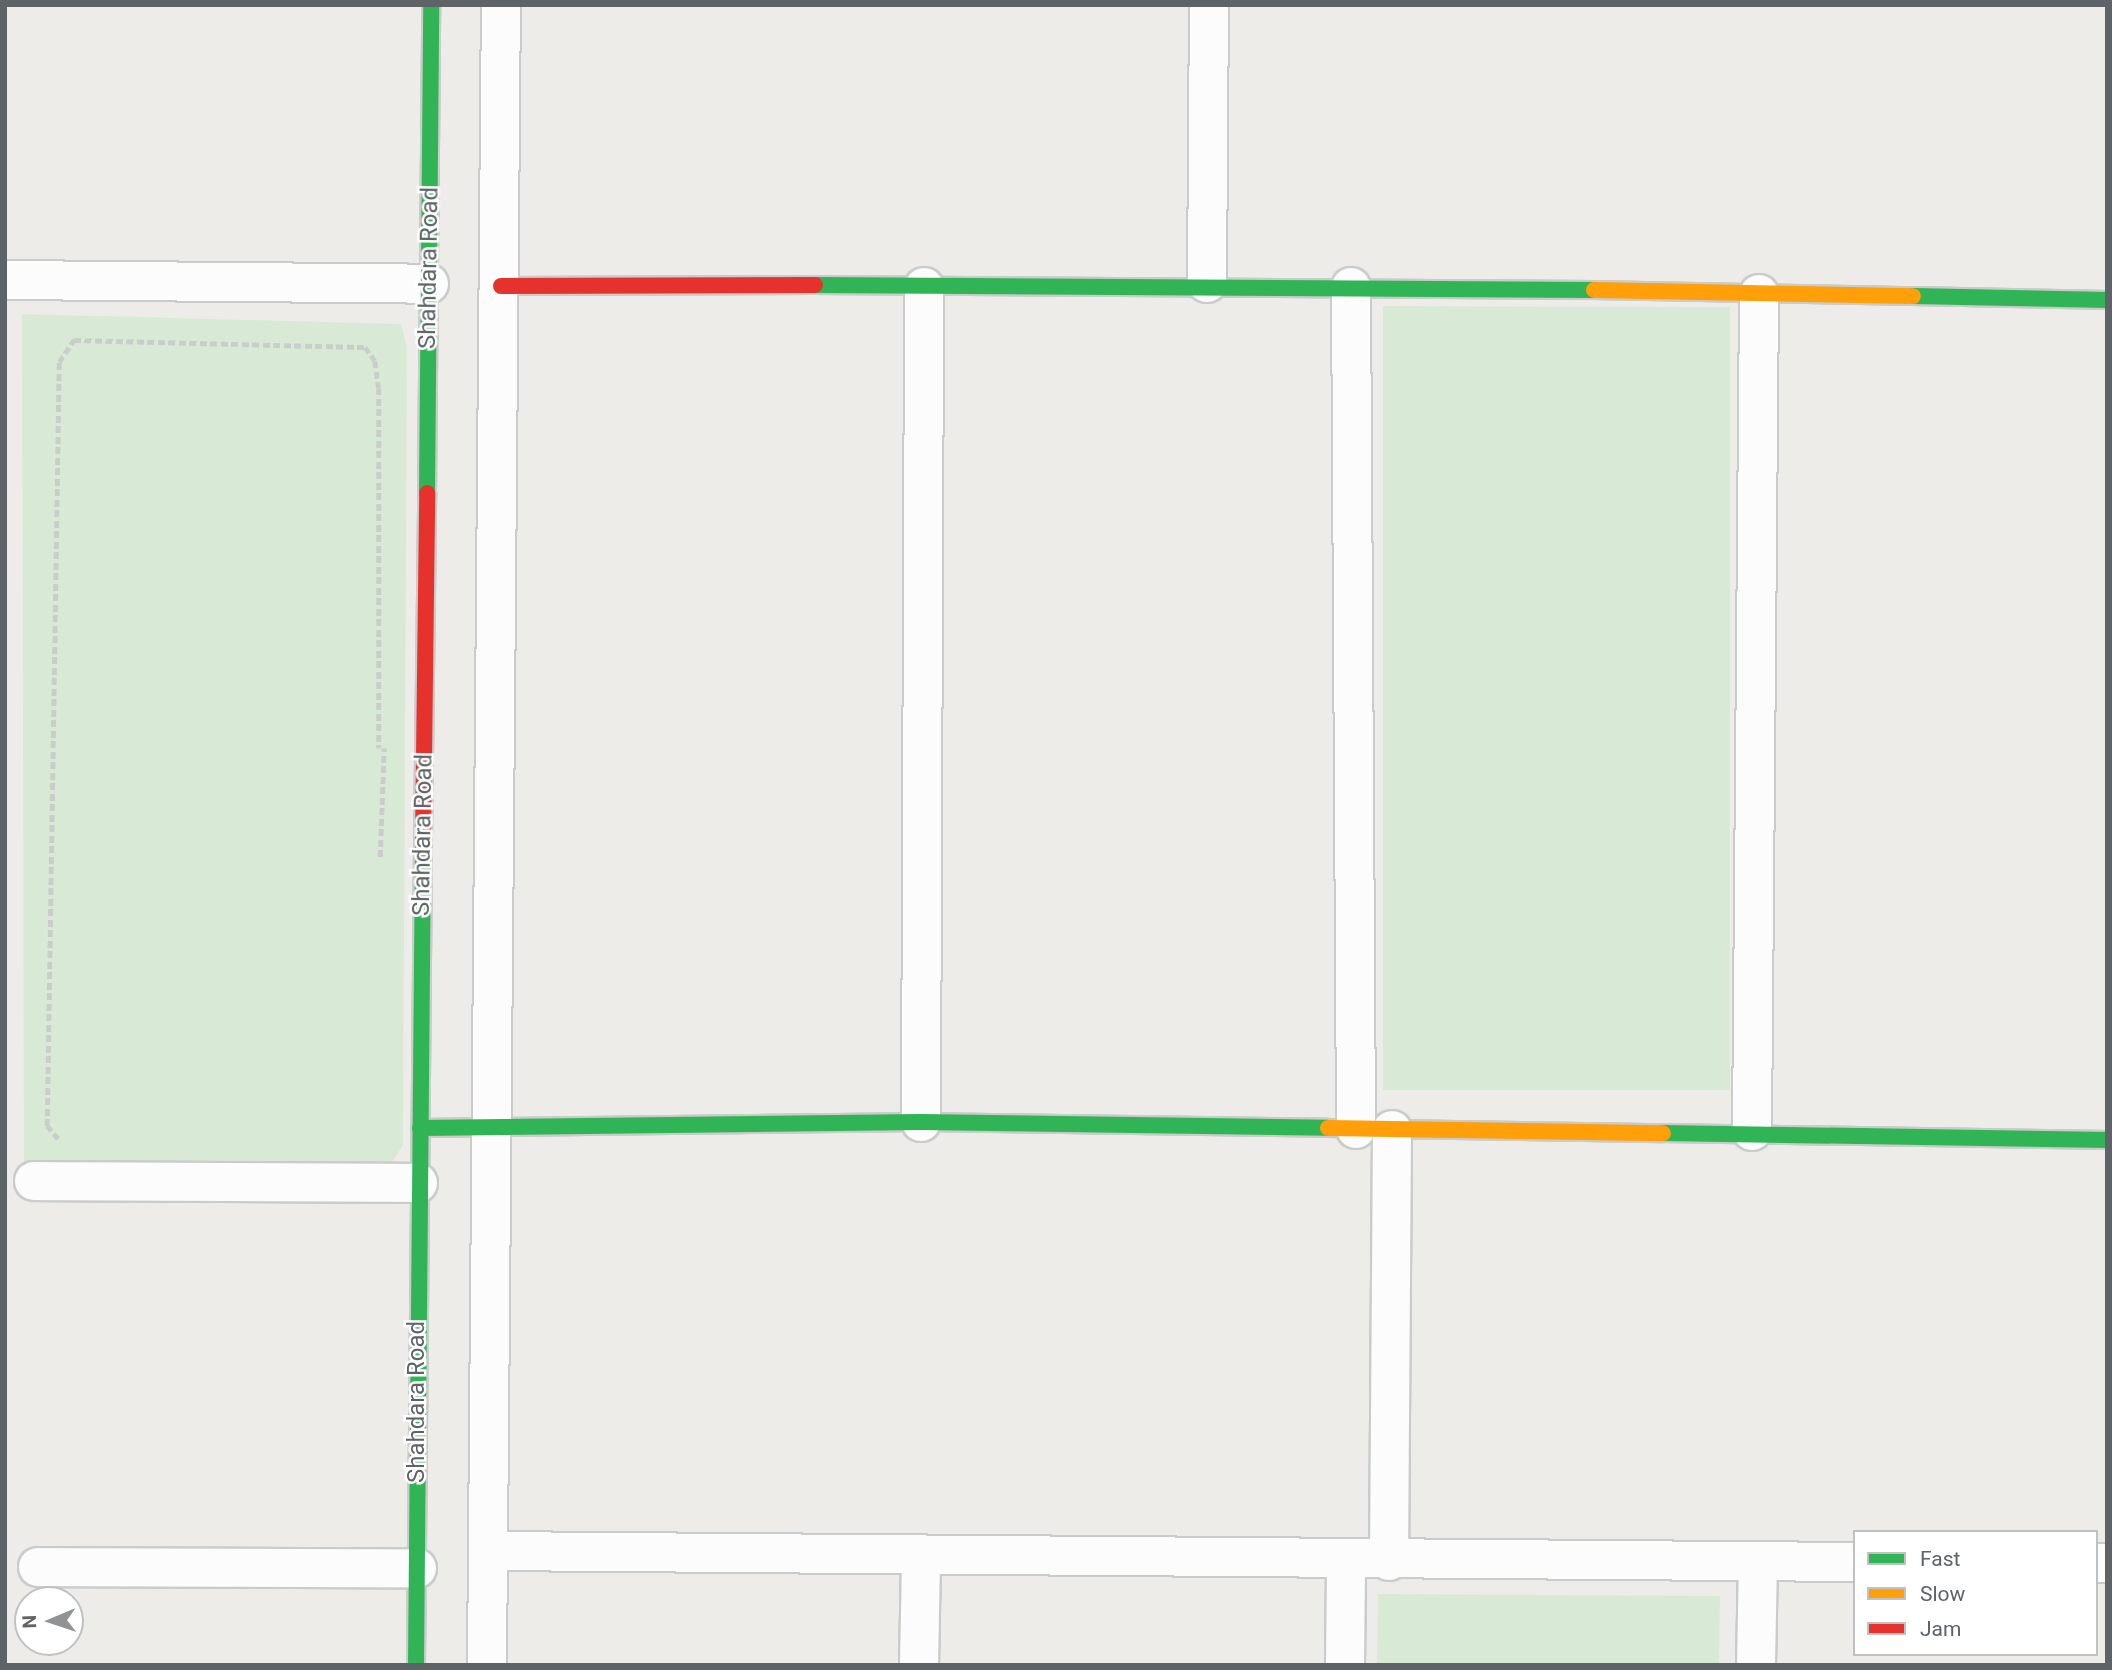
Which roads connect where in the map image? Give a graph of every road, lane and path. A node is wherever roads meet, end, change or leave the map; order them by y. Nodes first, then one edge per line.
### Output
1 (431, 5) edge
2 (501, 5) edge
3 (1209, 5) edge
4 (5, 281) edge
5 (1207, 283) junction
6 (429, 284) junction
7 (501, 286) junction
8 (924, 287) junction
9 (1351, 287) junction
10 (1759, 294) junction
11 (2107, 300) edge
12 (379, 748) junction
13 (424, 750) junction
14 (380, 870) dead end
15 (921, 1122) junction
16 (420, 1128) junction
17 (495, 1129) junction
18 (1374, 1130) junction
19 (1752, 1131) junction
20 (75, 1140) dead end
21 (2107, 1140) edge
22 (34, 1181) dead end
23 (418, 1182) junction
24 (488, 1551) junction
25 (921, 1556) junction
26 (1346, 1561) junction
27 (1390, 1561) junction
28 (1758, 1561) junction
29 (1853, 1562) edge
30 (38, 1567) dead end
31 (418, 1568) junction
32 (416, 1665) edge
33 (487, 1665) edge
34 (919, 1665) edge
35 (1345, 1665) edge
36 (1756, 1665) edge

1 - 6 street, Shahdara Road
2 - 7 street
3 - 5 street
4 - 6 street
5 - 8 street
5 - 9 street
6 - 13 street, Shahdara Road
7 - 8 street
7 - 17 street
8 - 15 street
9 - 10 street
9 - 18 street
10 - 11 street
10 - 19 street
12 - 13 path
12 - 14 path
12 - 20 path
13 - 16 street, Shahdara Road
15 - 17 street
15 - 18 street
16 - 17 street
16 - 23 street, Shahdara Road
17 - 24 street
18 - 19 street
18 - 27 street
19 - 21 street
22 - 23 street
23 - 31 street, Shahdara Road
24 - 25 street
24 - 33 street
25 - 26 street
25 - 34 street
26 - 27 street
26 - 35 street
27 - 28 street
28 - 29 street
28 - 36 street
30 - 31 street
31 - 32 street, Shahdara Road

